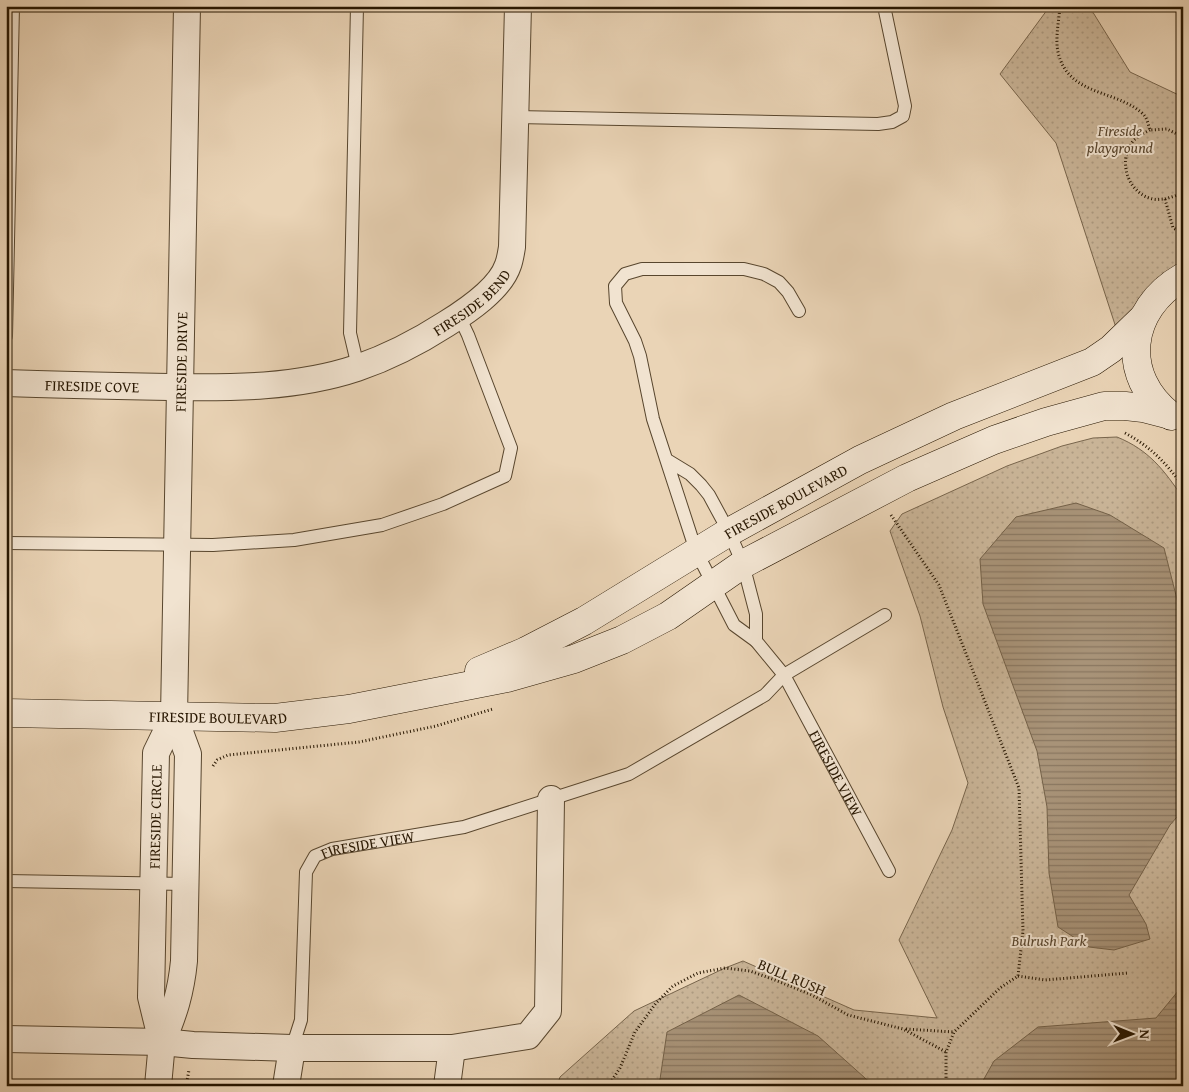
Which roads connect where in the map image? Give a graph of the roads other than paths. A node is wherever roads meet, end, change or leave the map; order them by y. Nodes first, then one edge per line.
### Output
1 (13, 6) edge
2 (186, 6) edge
3 (357, 6) edge
4 (518, 6) edge
5 (884, 6) edge
6 (516, 117) junction
7 (1183, 277) edge
8 (800, 311) dead end
9 (459, 316) junction
10 (1143, 318) junction
11 (6, 336) edge
12 (358, 368) junction
13 (6, 383) edge
14 (179, 387) junction
15 (1176, 419) edge
16 (667, 460) junction
17 (729, 532) junction
18 (6, 543) edge
19 (176, 545) junction
20 (696, 551) junction
21 (743, 564) junction
22 (713, 582) junction
23 (885, 615) dead end
24 (756, 641) junction
25 (784, 675) junction
26 (429, 692) junction
27 (6, 713) edge
28 (174, 716) junction
29 (551, 799) junction
30 (889, 872) dead end
31 (6, 881) edge
32 (153, 884) junction
33 (186, 884) junction
34 (6, 1039) edge
35 (162, 1042) junction
36 (292, 1048) junction
37 (452, 1048) junction
38 (158, 1086) edge
39 (286, 1086) edge
40 (447, 1086) edge

1 - 11 lane
2 - 14 street, FIRESIDE DRIVE
3 - 12 lane
4 - 6 street, FIRESIDE BEND
5 - 6 lane
6 - 9 street, FIRESIDE BEND
7 - 10 street
8 - 16 lane, FIRESIDE VIEW
9 - 12 street, FIRESIDE BEND
9 - 19 lane
10 - 15 street
10 - 17 street, FIRESIDE BOULEVARD
12 - 14 street, FIRESIDE BEND
13 - 14 street, FIRESIDE COVE
14 - 19 street, FIRESIDE DRIVE
15 - 21 street, FIRESIDE BOULEVARD
16 - 17 lane
16 - 20 lane, FIRESIDE VIEW
17 - 20 street, FIRESIDE BOULEVARD
17 - 21 lane
18 - 19 lane
19 - 28 street, FIRESIDE DRIVE
20 - 22 lane, FIRESIDE VIEW
20 - 26 street, FIRESIDE BOULEVARD
21 - 22 street, FIRESIDE BOULEVARD
21 - 24 lane
22 - 24 lane, FIRESIDE VIEW
22 - 26 street, FIRESIDE BOULEVARD
23 - 25 lane, FIRESIDE VIEW
24 - 25 lane, FIRESIDE VIEW
25 - 29 lane, FIRESIDE VIEW
25 - 30 lane, FIRESIDE VIEW
26 - 28 street, FIRESIDE BOULEVARD
27 - 28 street, FIRESIDE BOULEVARD
28 - 32 street, FIRESIDE CIRCLE
28 - 33 street, FIRESIDE CIRCLE
29 - 36 lane, FIRESIDE VIEW
29 - 37 street
31 - 32 lane
32 - 33 lane
32 - 35 street, FIRESIDE CIRCLE
33 - 35 street, FIRESIDE CIRCLE
34 - 35 street
35 - 36 street
35 - 38 street, FIRESIDE CIRCLE
36 - 37 street
36 - 39 street, FIRESIDE VIEW
37 - 40 street

